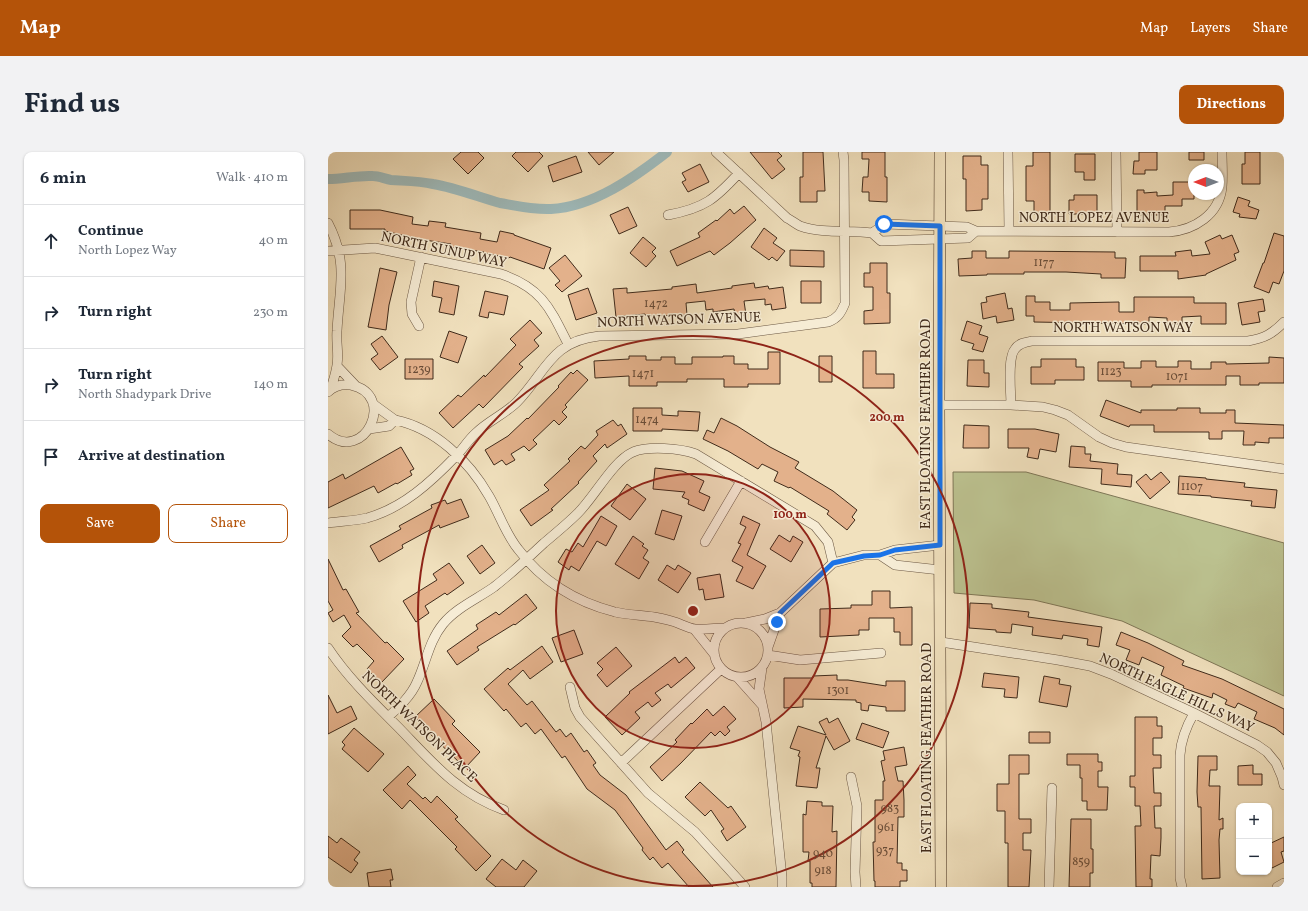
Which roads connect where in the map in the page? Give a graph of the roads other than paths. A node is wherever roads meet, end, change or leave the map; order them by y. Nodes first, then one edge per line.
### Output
1 (716, 152) edge
2 (843, 152) edge
3 (940, 152) edge
4 (1008, 152) edge
5 (1116, 152) edge
6 (1222, 152) edge
7 (740, 173) junction
8 (668, 215) dead end
9 (328, 223) edge
10 (940, 226) junction
11 (845, 231) junction
12 (976, 231) junction
13 (1009, 231) junction
14 (1117, 232) junction
15 (872, 233) junction
16 (940, 240) junction
17 (338, 250) junction
18 (328, 251) edge
19 (421, 257) junction
20 (1284, 322) edge
21 (419, 326) dead end
22 (568, 344) junction
23 (337, 366) junction
24 (356, 386) junction
25 (330, 390) edge
26 (373, 404) junction
27 (939, 405) junction
28 (1011, 405) junction
29 (395, 420) junction
30 (369, 429) junction
31 (328, 434) edge
32 (457, 455) junction
33 (1284, 469) edge
34 (741, 481) junction
35 (328, 523) edge
36 (705, 542) dead end
37 (940, 545) junction
38 (880, 555) junction
39 (526, 559) junction
40 (833, 563) junction
41 (940, 570) junction
42 (780, 613) junction
43 (746, 623) junction
44 (725, 628) junction
45 (694, 629) junction
46 (941, 642) junction
47 (328, 648) edge
48 (768, 651) junction
49 (881, 653) dead end
50 (714, 654) junction
51 (762, 668) junction
52 (721, 669) junction
53 (737, 677) junction
54 (570, 687) dead end
55 (763, 706) junction
56 (1194, 713) junction
57 (388, 717) junction
58 (621, 763) junction
59 (851, 777) dead end
60 (1284, 785) edge
61 (1052, 788) dead end
62 (504, 810) dead end
63 (1284, 883) edge
64 (745, 887) edge
65 (782, 887) edge
66 (856, 887) edge
67 (941, 887) edge
68 (1049, 887) edge
69 (1182, 887) edge
70 (1277, 887) edge

1 - 7 street, NORTH LOPEZ AVENUE
2 - 11 street
3 - 10 main road, EAST FLOATING FEATHER ROAD
4 - 13 street
5 - 14 street
6 - 14 street, NORTH LOPEZ AVENUE
7 - 8 street
7 - 11 street, NORTH LOPEZ AVENUE
9 - 17 street
10 - 12 street, NORTH LOPEZ AVENUE
10 - 15 street, NORTH LOPEZ AVENUE
10 - 16 main road, EAST FLOATING FEATHER ROAD
11 - 15 street, NORTH LOPEZ AVENUE
11 - 22 street, NORTH WATSON AVENUE
12 - 13 street, NORTH LOPEZ AVENUE
12 - 16 street, NORTH LOPEZ AVENUE
13 - 14 street, NORTH LOPEZ AVENUE
15 - 16 street, NORTH LOPEZ AVENUE
16 - 27 main road, EAST FLOATING FEATHER ROAD
17 - 18 street, NORTH SUNUP WAY
17 - 19 street, NORTH SUNUP WAY
17 - 23 street
19 - 21 street
19 - 22 street, NORTH SUNUP WAY
20 - 28 street, NORTH WATSON WAY
22 - 32 street
23 - 24 street
23 - 25 street
24 - 25 street
24 - 26 street
26 - 29 street
26 - 30 street
27 - 28 street
27 - 37 main road, EAST FLOATING FEATHER ROAD
28 - 33 street
29 - 30 street
29 - 32 street
30 - 31 street
32 - 35 street
32 - 39 street
34 - 36 street
34 - 39 street
34 - 40 street
37 - 38 street
37 - 41 main road, EAST FLOATING FEATHER ROAD
38 - 40 street
38 - 41 street
39 - 45 street
39 - 57 street
40 - 42 street
41 - 46 main road, EAST FLOATING FEATHER ROAD
42 - 43 street
42 - 48 street
43 - 44 street
43 - 48 street
44 - 45 street
44 - 50 street
45 - 50 street
46 - 56 street, NORTH EAGLE HILLS WAY
46 - 67 main road, EAST FLOATING FEATHER ROAD
47 - 57 street, NORTH WATSON PLACE
48 - 49 street
48 - 51 street
50 - 52 street
51 - 53 street
51 - 55 street
52 - 53 street
52 - 58 street
53 - 55 street
54 - 58 street
55 - 65 street
56 - 60 street, NORTH EAGLE HILLS WAY
56 - 69 street
57 - 62 street, NORTH WATSON PLACE
58 - 64 street
59 - 66 street
61 - 68 street
63 - 70 street

